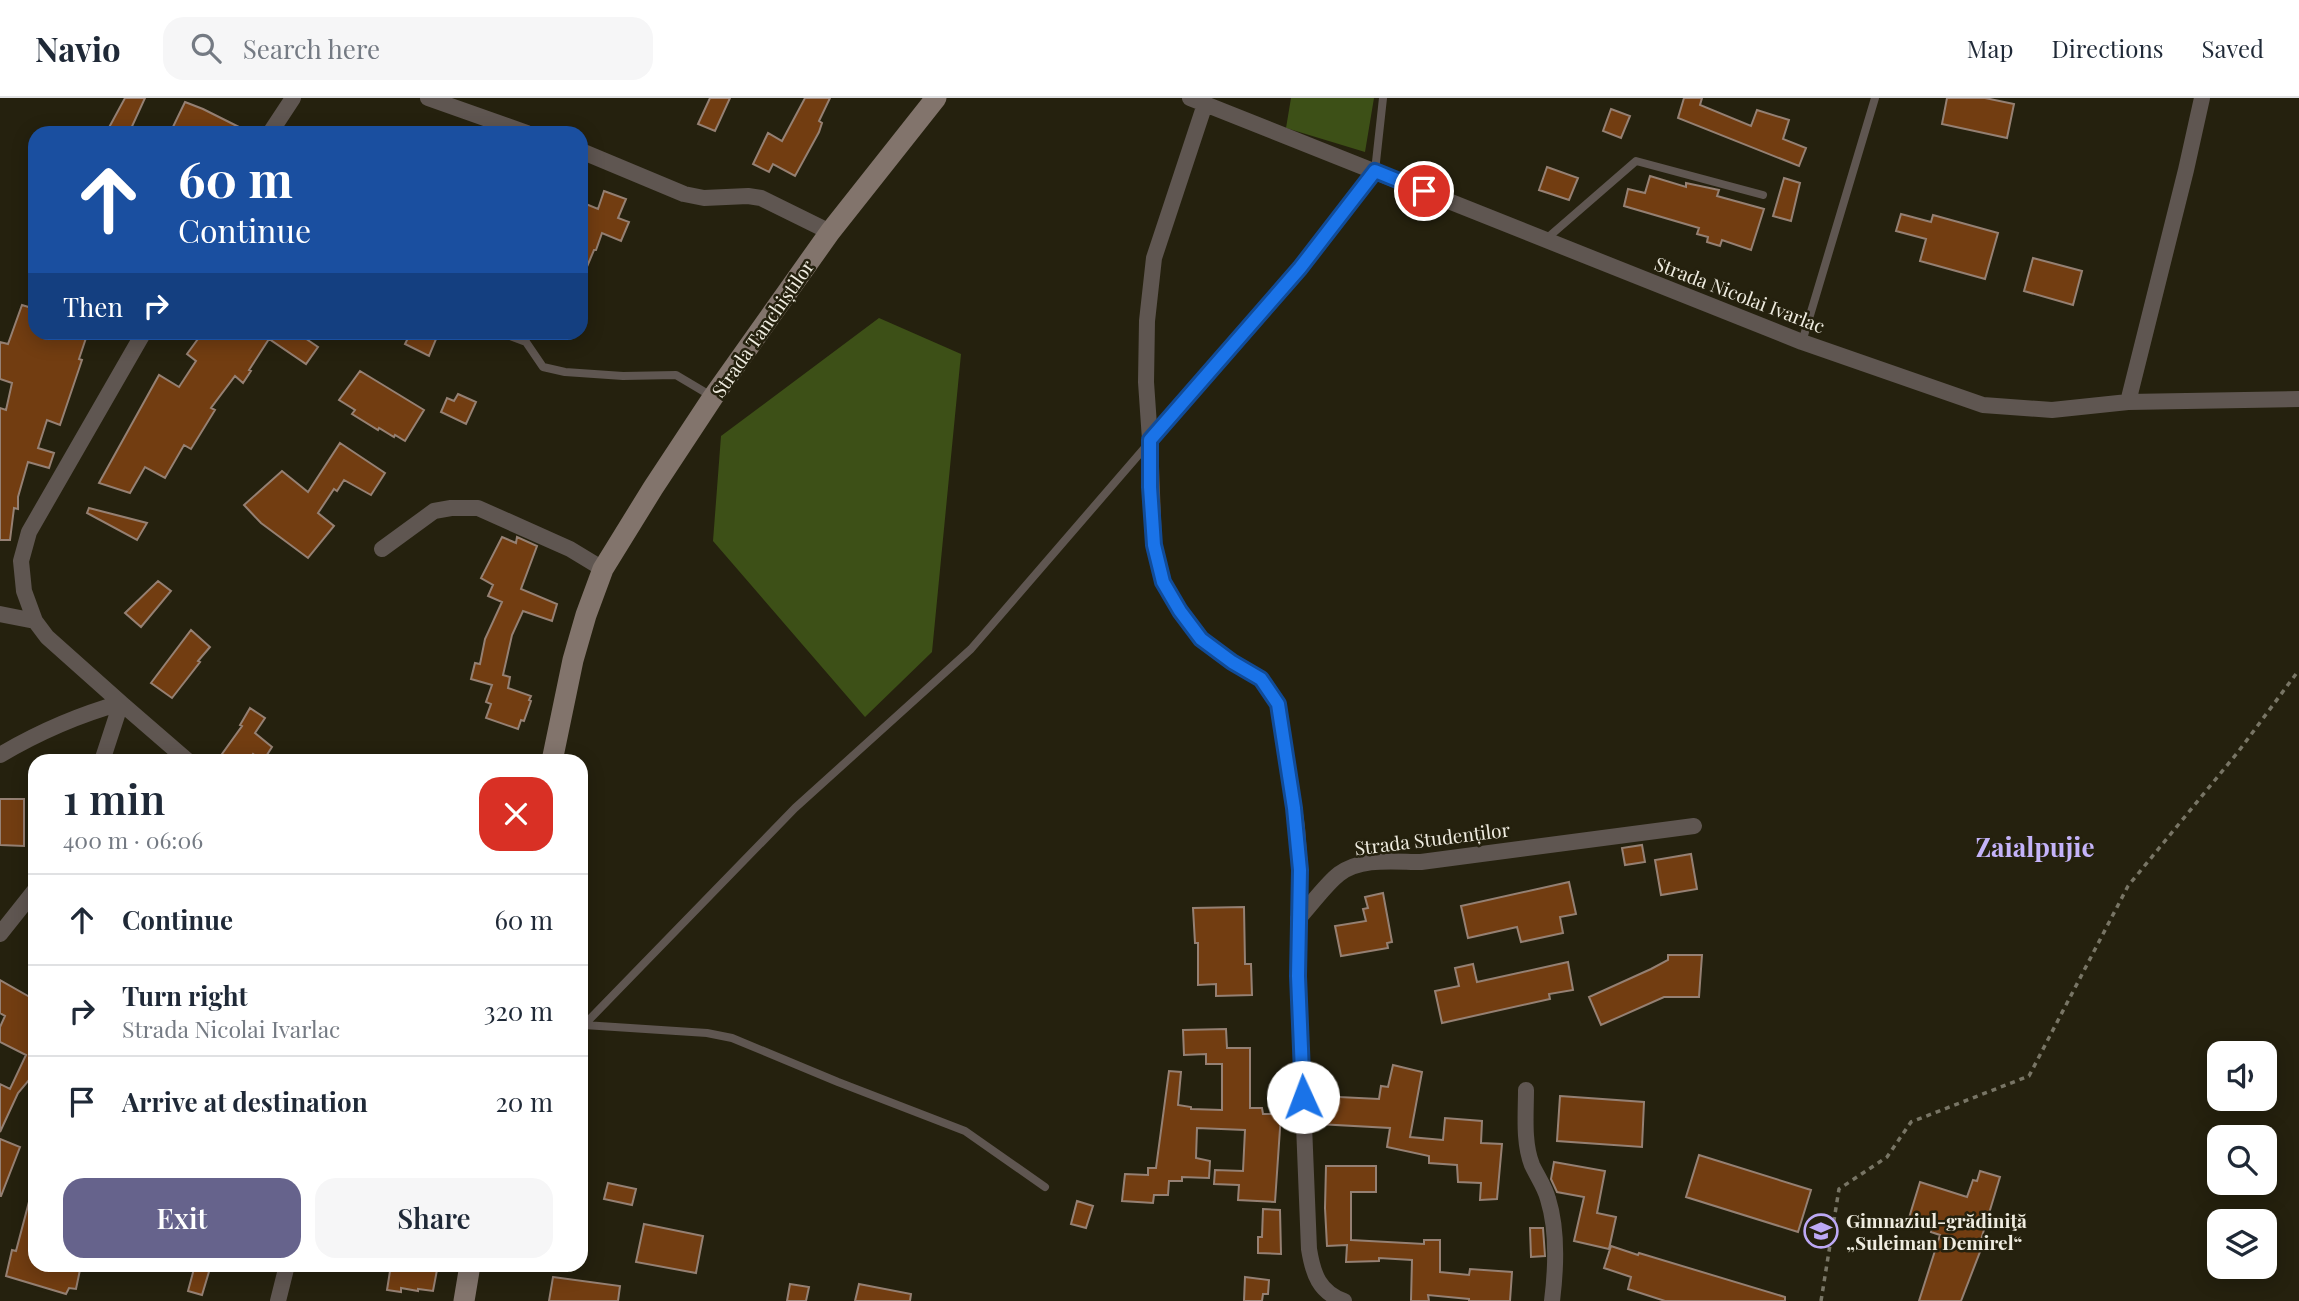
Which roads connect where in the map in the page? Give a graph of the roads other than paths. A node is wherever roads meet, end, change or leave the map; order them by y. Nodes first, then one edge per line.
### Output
1 (293, 98) edge
2 (428, 98) edge
3 (936, 98) edge
4 (1383, 98) edge
5 (1875, 98) edge
6 (2202, 98) edge
7 (1197, 101) edge
8 (275, 126) edge
9 (507, 126) edge
10 (588, 154) edge
11 (1375, 171) junction
12 (1763, 195) dead end
13 (830, 232) junction
14 (1545, 240) junction
15 (139, 340) edge
16 (521, 340) edge
17 (1802, 342) junction
18 (713, 397) junction
19 (2299, 399) edge
20 (2128, 402) junction
21 (1150, 440) junction
22 (382, 549) dead end
23 (603, 569) junction
24 (0, 614) edge
25 (35, 621) junction
26 (121, 703) junction
27 (104, 754) edge
28 (180, 754) edge
29 (553, 754) edge
30 (0, 755) edge
31 (1694, 826) dead end
32 (28, 899) edge
33 (1298, 919) junction
34 (0, 934) edge
35 (588, 1020) edge
36 (588, 1025) edge
37 (1526, 1090) dead end
38 (1045, 1187) dead end
39 (285, 1272) edge
40 (469, 1272) edge
41 (278, 1301) edge
42 (464, 1301) edge
43 (1344, 1301) edge
44 (1552, 1301) edge

1 - 8 street
2 - 9 street
3 - 13 street, Strada Tanchiștilor
4 - 11 lane
5 - 17 lane
6 - 20 street
7 - 11 street, Strada Nicolai Ivarlac
7 - 21 street
10 - 13 street
11 - 14 street, Strada Nicolai Ivarlac
11 - 21 lane
12 - 14 lane
13 - 18 street, Strada Tanchiștilor
14 - 17 street, Strada Nicolai Ivarlac
15 - 25 street
16 - 18 lane
17 - 20 street, Strada Nicolai Ivarlac
18 - 23 street, Strada Tanchiștilor
19 - 20 street, Strada Nicolai Ivarlac
21 - 33 street
21 - 35 lane
22 - 23 street
23 - 29 street, Strada Tanchiștilor
24 - 25 street
25 - 26 street
26 - 27 street
26 - 28 street
26 - 30 street
31 - 33 street, Strada Studenților
32 - 34 street
33 - 43 street
36 - 38 lane
37 - 44 street
39 - 41 street
40 - 42 street

